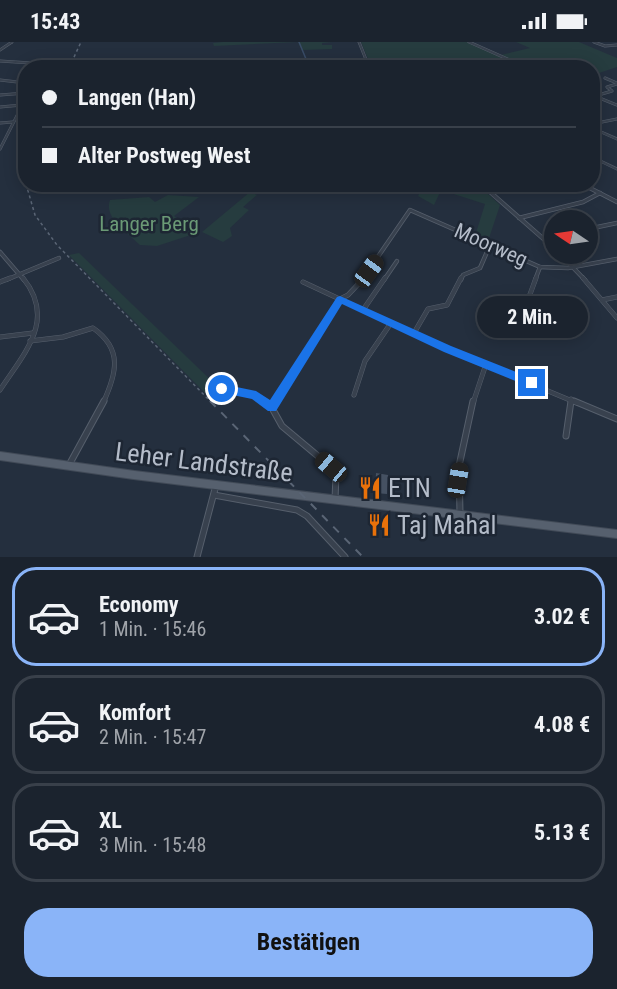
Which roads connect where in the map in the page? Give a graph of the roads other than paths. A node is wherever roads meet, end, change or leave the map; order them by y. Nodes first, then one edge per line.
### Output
1 (12, 42) edge
2 (359, 42) edge
3 (469, 42) edge
4 (594, 42) edge
5 (617, 45) edge
6 (0, 50) edge
7 (368, 60) edge
8 (510, 60) edge
9 (0, 61) edge
10 (18, 62) edge
11 (605, 78) dead end
12 (0, 80) edge
13 (18, 82) edge
14 (617, 83) edge
15 (18, 94) edge
16 (600, 94) edge
17 (0, 95) edge
18 (600, 98) edge
19 (18, 105) edge
20 (617, 105) edge
21 (0, 107) edge
22 (18, 114) edge
23 (617, 119) edge
24 (14, 122) junction
25 (0, 123) edge
26 (600, 124) edge
27 (600, 132) edge
28 (5, 138) junction
29 (0, 139) edge
30 (617, 139) edge
31 (0, 149) edge
32 (600, 161) edge
33 (617, 169) edge
34 (490, 192) edge
35 (596, 192) edge
36 (600, 194) junction
37 (617, 202) edge
38 (519, 218) junction
39 (616, 222) edge
40 (598, 226) edge
41 (544, 239) edge
42 (490, 245) junction
43 (0, 252) edge
44 (59, 258) dead end
45 (617, 259) edge
46 (397, 261) dead end
47 (571, 264) edge
48 (540, 267) junction
49 (574, 267) junction
50 (18, 275) junction
51 (0, 282) edge
52 (303, 282) dead end
53 (617, 297) edge
54 (340, 299) junction
55 (602, 300) junction
56 (544, 302) dead end
57 (363, 310) junction
58 (617, 318) edge
59 (391, 323) junction
60 (34, 333) junction
61 (414, 333) junction
62 (0, 337) edge
63 (30, 341) junction
64 (486, 364) junction
65 (222, 389) dead end
66 (0, 390) edge
67 (354, 394) dead end
68 (571, 399) junction
69 (272, 408) junction
70 (617, 419) edge
71 (566, 436) dead end
72 (0, 456) edge
73 (69, 466) junction
74 (216, 485) junction
75 (214, 495) junction
76 (335, 499) junction
77 (460, 515) junction
78 (617, 534) edge
79 (197, 557) edge
80 (345, 557) edge

1 - 6 street
2 - 7 street
3 - 8 street
4 - 5 street
9 - 10 street
11 - 14 street
12 - 13 street
14 - 16 street
15 - 17 street
18 - 20 street
19 - 21 street
22 - 24 street
23 - 26 street
24 - 25 street
24 - 28 street
27 - 30 street
28 - 29 street
28 - 31 street
32 - 33 street
34 - 38 street
35 - 36 street
36 - 37 street
36 - 38 street
38 - 41 street
39 - 40 street
42 - 48 street, Moorweg
42 - 54 street, Moorweg
42 - 61 street
43 - 50 street
44 - 50 street
45 - 49 street, Moorweg
46 - 57 street
47 - 49 street
48 - 49 street, Moorweg
48 - 56 street
49 - 55 street
50 - 51 street
50 - 60 street
52 - 54 street
53 - 55 street
54 - 57 street
54 - 69 street
55 - 58 street
57 - 59 street
59 - 61 street
59 - 67 street
60 - 62 street
60 - 63 street
61 - 64 street
63 - 66 street
63 - 73 street
64 - 68 street
64 - 77 street
65 - 69 street
68 - 70 street
68 - 71 street
69 - 76 street
72 - 73 main road, Leher Landstraße
73 - 74 main road, Leher Landstraße
74 - 75 street
74 - 76 main road, Leher Landstraße
75 - 79 street
75 - 80 street
76 - 77 main road, Leher Landstraße
77 - 78 main road, Leher Landstraße

